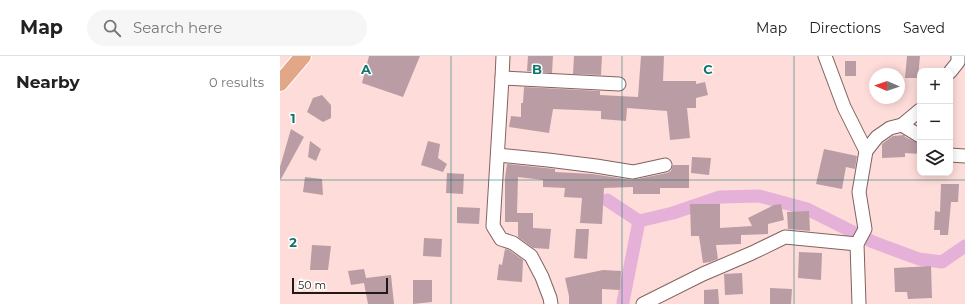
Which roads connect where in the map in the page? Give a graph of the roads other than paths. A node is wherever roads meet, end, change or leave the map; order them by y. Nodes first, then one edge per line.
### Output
1 (303, 56) edge
2 (503, 56) edge
3 (824, 56) edge
4 (502, 78) junction
5 (280, 83) edge
6 (618, 84) dead end
7 (917, 112) edge
8 (902, 125) junction
9 (917, 134) edge
10 (866, 151) junction
11 (953, 154) edge
12 (498, 155) junction
13 (965, 156) edge
14 (664, 165) dead end
15 (858, 243) junction
16 (551, 304) edge
17 (643, 304) edge
18 (859, 304) edge

1 - 5 main road
2 - 4 street
3 - 10 street
4 - 6 street
4 - 12 street
7 - 8 street
8 - 9 street
8 - 10 street
10 - 15 street
11 - 13 street
12 - 14 street
12 - 16 street
15 - 17 street
15 - 18 street

